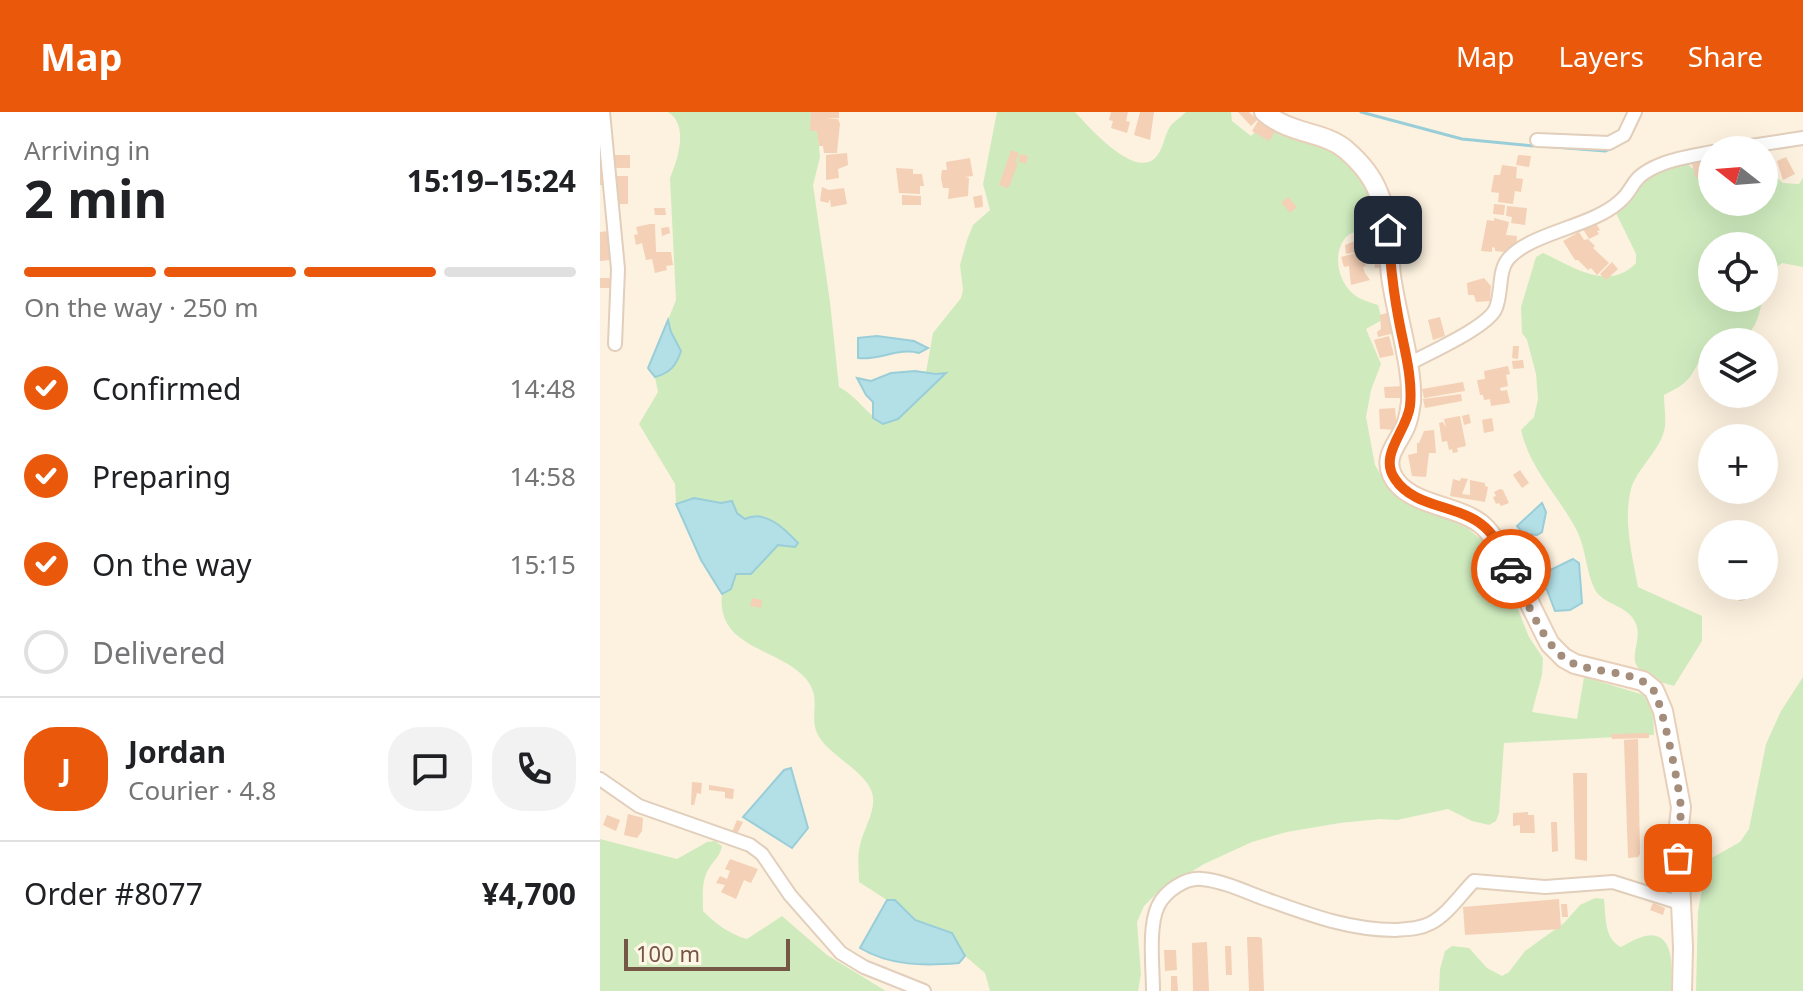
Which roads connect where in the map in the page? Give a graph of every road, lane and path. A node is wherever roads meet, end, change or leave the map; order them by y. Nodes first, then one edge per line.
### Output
1 (603, 112) edge
2 (1264, 112) edge
3 (1635, 112) edge
4 (1803, 138) edge
5 (1537, 140) dead end
6 (1778, 142) edge
7 (1698, 155) edge
8 (615, 344) dead end
9 (1407, 365) junction
10 (600, 779) edge
11 (1680, 903) junction
12 (924, 991) edge
13 (1153, 991) edge
14 (1682, 991) edge

1 - 8 street
2 - 9 main road
3 - 5 street
4 - 6 street
7 - 9 street
9 - 11 main road
10 - 12 street
11 - 13 street
11 - 14 main road

